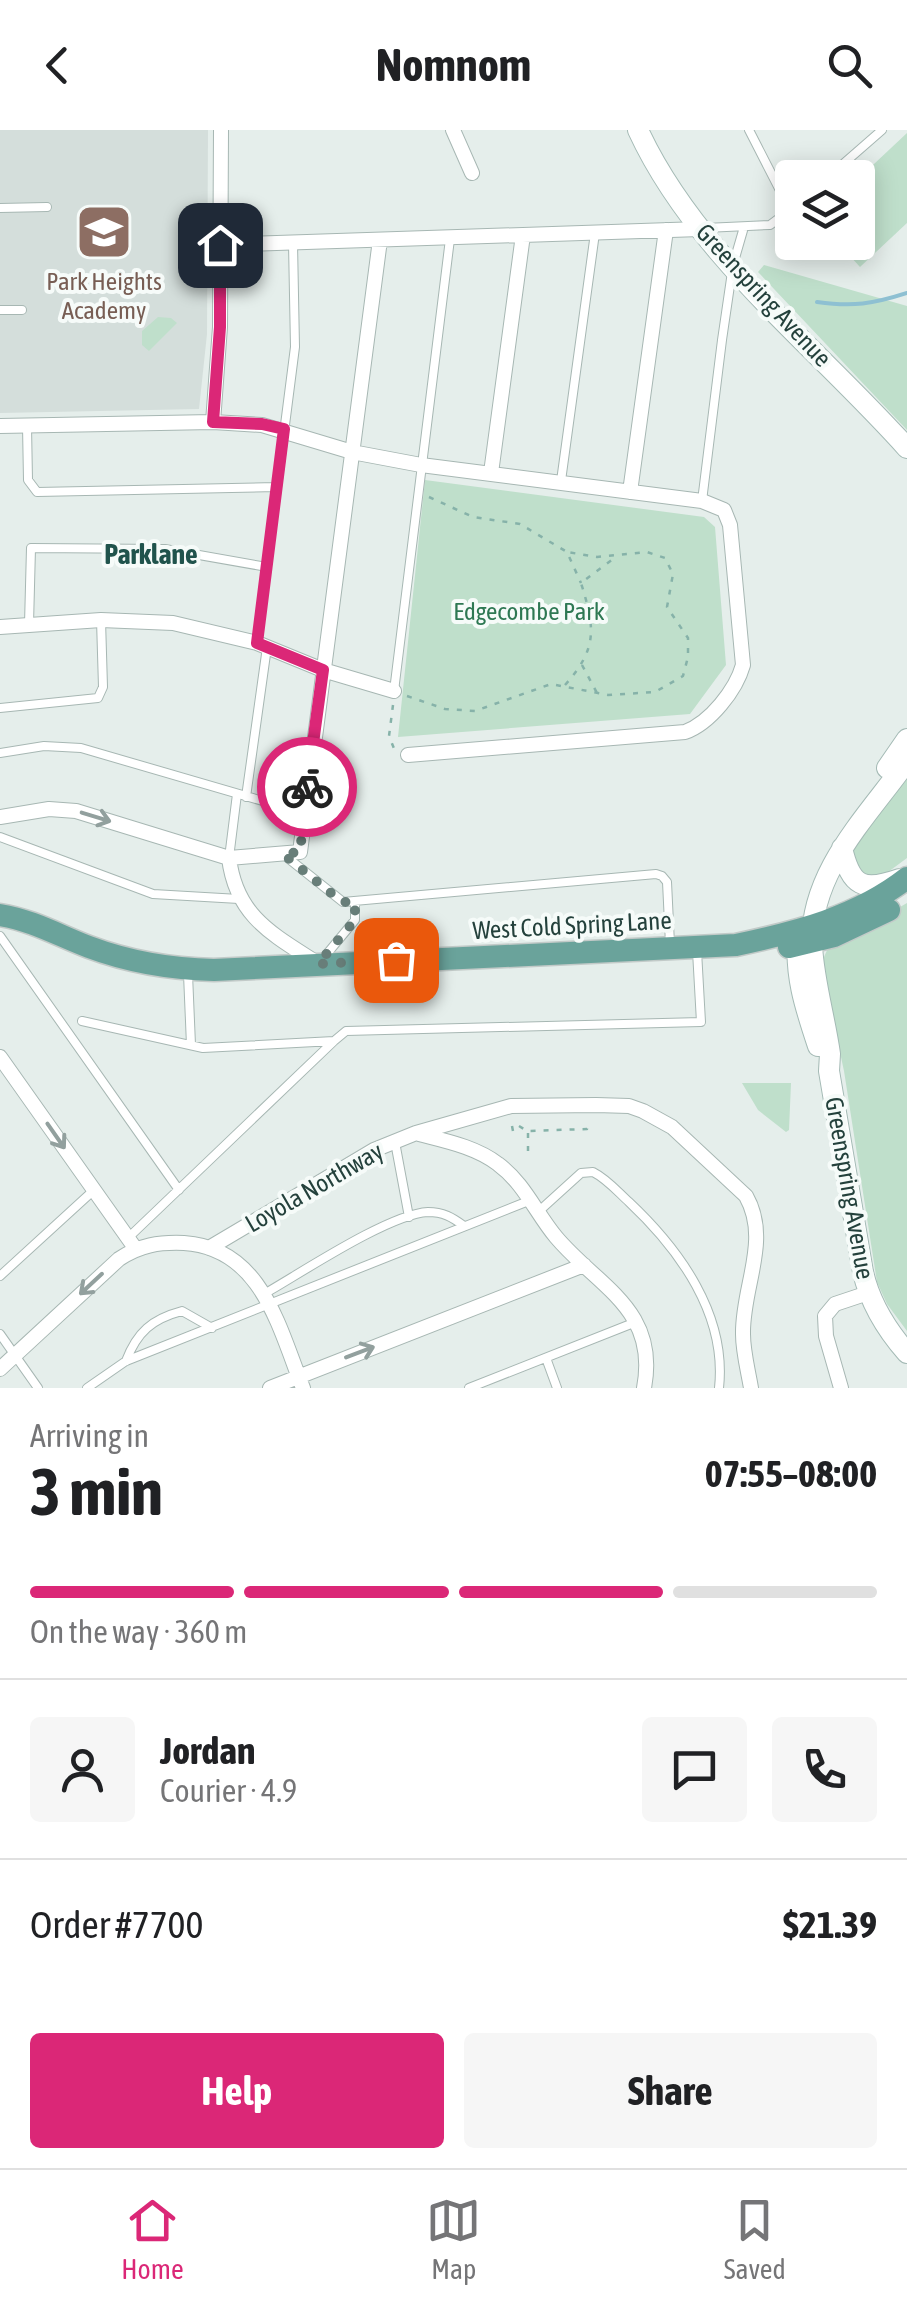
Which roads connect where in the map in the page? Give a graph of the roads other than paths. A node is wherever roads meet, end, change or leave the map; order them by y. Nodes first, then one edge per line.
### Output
1 (221, 130) edge
2 (453, 130) edge
3 (638, 130) edge
4 (749, 130) edge
5 (882, 130) edge
6 (848, 160) edge
7 (472, 173) dead end
8 (775, 178) edge
9 (0, 208) edge
10 (48, 208) dead end
11 (775, 222) edge
12 (744, 228) junction
13 (700, 229) junction
14 (666, 230) junction
15 (595, 232) junction
16 (522, 235) junction
17 (450, 237) junction
18 (380, 240) junction
19 (293, 243) junction
20 (220, 245) junction
21 (733, 265) junction
22 (0, 310) edge
23 (22, 310) dead end
24 (213, 422) junction
25 (0, 426) edge
26 (28, 426) junction
27 (284, 429) junction
28 (907, 448) edge
29 (352, 452) junction
30 (421, 465) junction
31 (491, 473) junction
32 (561, 482) junction
33 (276, 487) junction
34 (630, 492) junction
35 (702, 501) junction
36 (267, 566) junction
37 (101, 620) junction
38 (29, 624) junction
39 (0, 627) edge
40 (262, 645) junction
41 (323, 670) junction
42 (394, 691) joint
43 (0, 708) edge
44 (907, 739) edge
45 (0, 753) edge
46 (408, 754) road end
47 (907, 761) edge
48 (242, 795) junction
49 (304, 813) junction
50 (0, 817) edge
51 (0, 837) edge
52 (842, 848) junction
53 (283, 854) junction
54 (229, 858) junction
55 (907, 877) edge
56 (907, 898) edge
57 (239, 899) junction
58 (355, 902) junction
59 (0, 915) edge
60 (0, 936) edge
61 (805, 936) junction
62 (697, 947) junction
63 (670, 948) junction
64 (318, 964) junction
65 (188, 969) junction
66 (82, 1021) dead end
67 (334, 1041) junction
68 (192, 1045) junction
69 (0, 1057) edge
70 (416, 1134) junction
71 (394, 1142) junction
72 (94, 1190) junction
73 (179, 1190) junction
74 (534, 1206) junction
75 (409, 1216) junction
76 (464, 1226) junction
77 (132, 1243) junction
78 (210, 1248) junction
79 (584, 1265) junction
80 (0, 1276) edge
81 (868, 1293) junction
82 (267, 1300) junction
83 (636, 1322) junction
84 (212, 1328) junction
85 (0, 1334) edge
86 (907, 1353) edge
87 (15, 1356) junction
88 (546, 1358) junction
89 (126, 1361) junction
90 (0, 1369) edge
91 (300, 1382) edge
92 (38, 1388) edge
93 (86, 1388) edge
94 (270, 1388) edge
95 (469, 1388) edge
96 (557, 1388) edge
97 (644, 1388) edge
98 (719, 1388) edge
99 (751, 1388) edge
100 (841, 1388) edge

1 - 20 street
2 - 7 street
3 - 13 main road, Greenspring Avenue
4 - 8 lane
5 - 6 lane
9 - 10 lane
11 - 12 lane
12 - 13 lane
12 - 21 lane
13 - 14 street
13 - 21 main road, Greenspring Avenue
14 - 15 street
14 - 34 street
15 - 16 street
15 - 32 lane
16 - 17 street
16 - 31 street
17 - 18 street
17 - 30 lane
18 - 19 street
18 - 29 street
19 - 20 street
19 - 27 lane
20 - 24 street
21 - 28 main road, Greenspring Avenue
21 - 35 lane
22 - 23 lane
24 - 26 street
24 - 27 street
25 - 26 street
26 - 33 lane
27 - 29 street
27 - 33 lane
29 - 30 street
29 - 41 street
30 - 31 street
30 - 42 lane
31 - 32 street
32 - 34 street
33 - 36 lane
34 - 35 street
35 - 46 street
36 - 38 lane
36 - 40 lane
37 - 38 street
37 - 40 street
37 - 43 lane
38 - 39 street
40 - 41 street
40 - 48 lane
41 - 42 street
41 - 49 street
44 - 61 main road, Greenspring Avenue
45 - 48 lane
47 - 52 main road, Greenspring Avenue
48 - 49 lane
48 - 54 lane
49 - 53 street
50 -> 54 street
51 - 57 lane
52 - 55 main road
52 - 61 main road, Greenspring Avenue
53 - 54 street
53 - 58 lane
54 - 57 street
55 - 61 main road, West Cold Spring Lane
56 - 61 main road, West Cold Spring Lane
57 - 64 street
58 - 63 lane
58 - 64 lane
59 - 65 main road, West Cold Spring Lane
60 - 73 lane
61 - 62 main road, West Cold Spring Lane
61 - 81 main road, Greenspring Avenue
62 - 63 main road, West Cold Spring Lane
62 - 67 lane
63 - 64 main road, West Cold Spring Lane
64 - 65 main road, West Cold Spring Lane
65 - 68 lane
66 - 68 lane
67 - 68 lane
67 - 73 lane
69 -> 72 street
70 - 71 street, Loyola Northway
70 - 74 street
70 - 99 street, Loyola Northway
71 - 75 lane
71 - 78 street, Loyola Northway
72 - 77 street
72 - 80 lane
73 - 77 lane
74 - 76 lane
74 - 79 street
74 - 98 lane
75 - 76 lane
75 - 82 lane
76 - 82 lane
77 - 78 street
77 -> 87 street
78 - 82 street
79 - 83 street
91 -> 79 street
81 - 86 main road, Greenspring Avenue
81 - 100 street
82 - 84 lane
82 - 91 street
83 - 88 lane
83 - 97 street
84 - 89 lane
84 - 89 lane
85 - 87 lane
87 - 90 street
87 - 92 lane
88 - 95 lane
88 - 96 lane
89 - 93 lane
91 - 94 street

